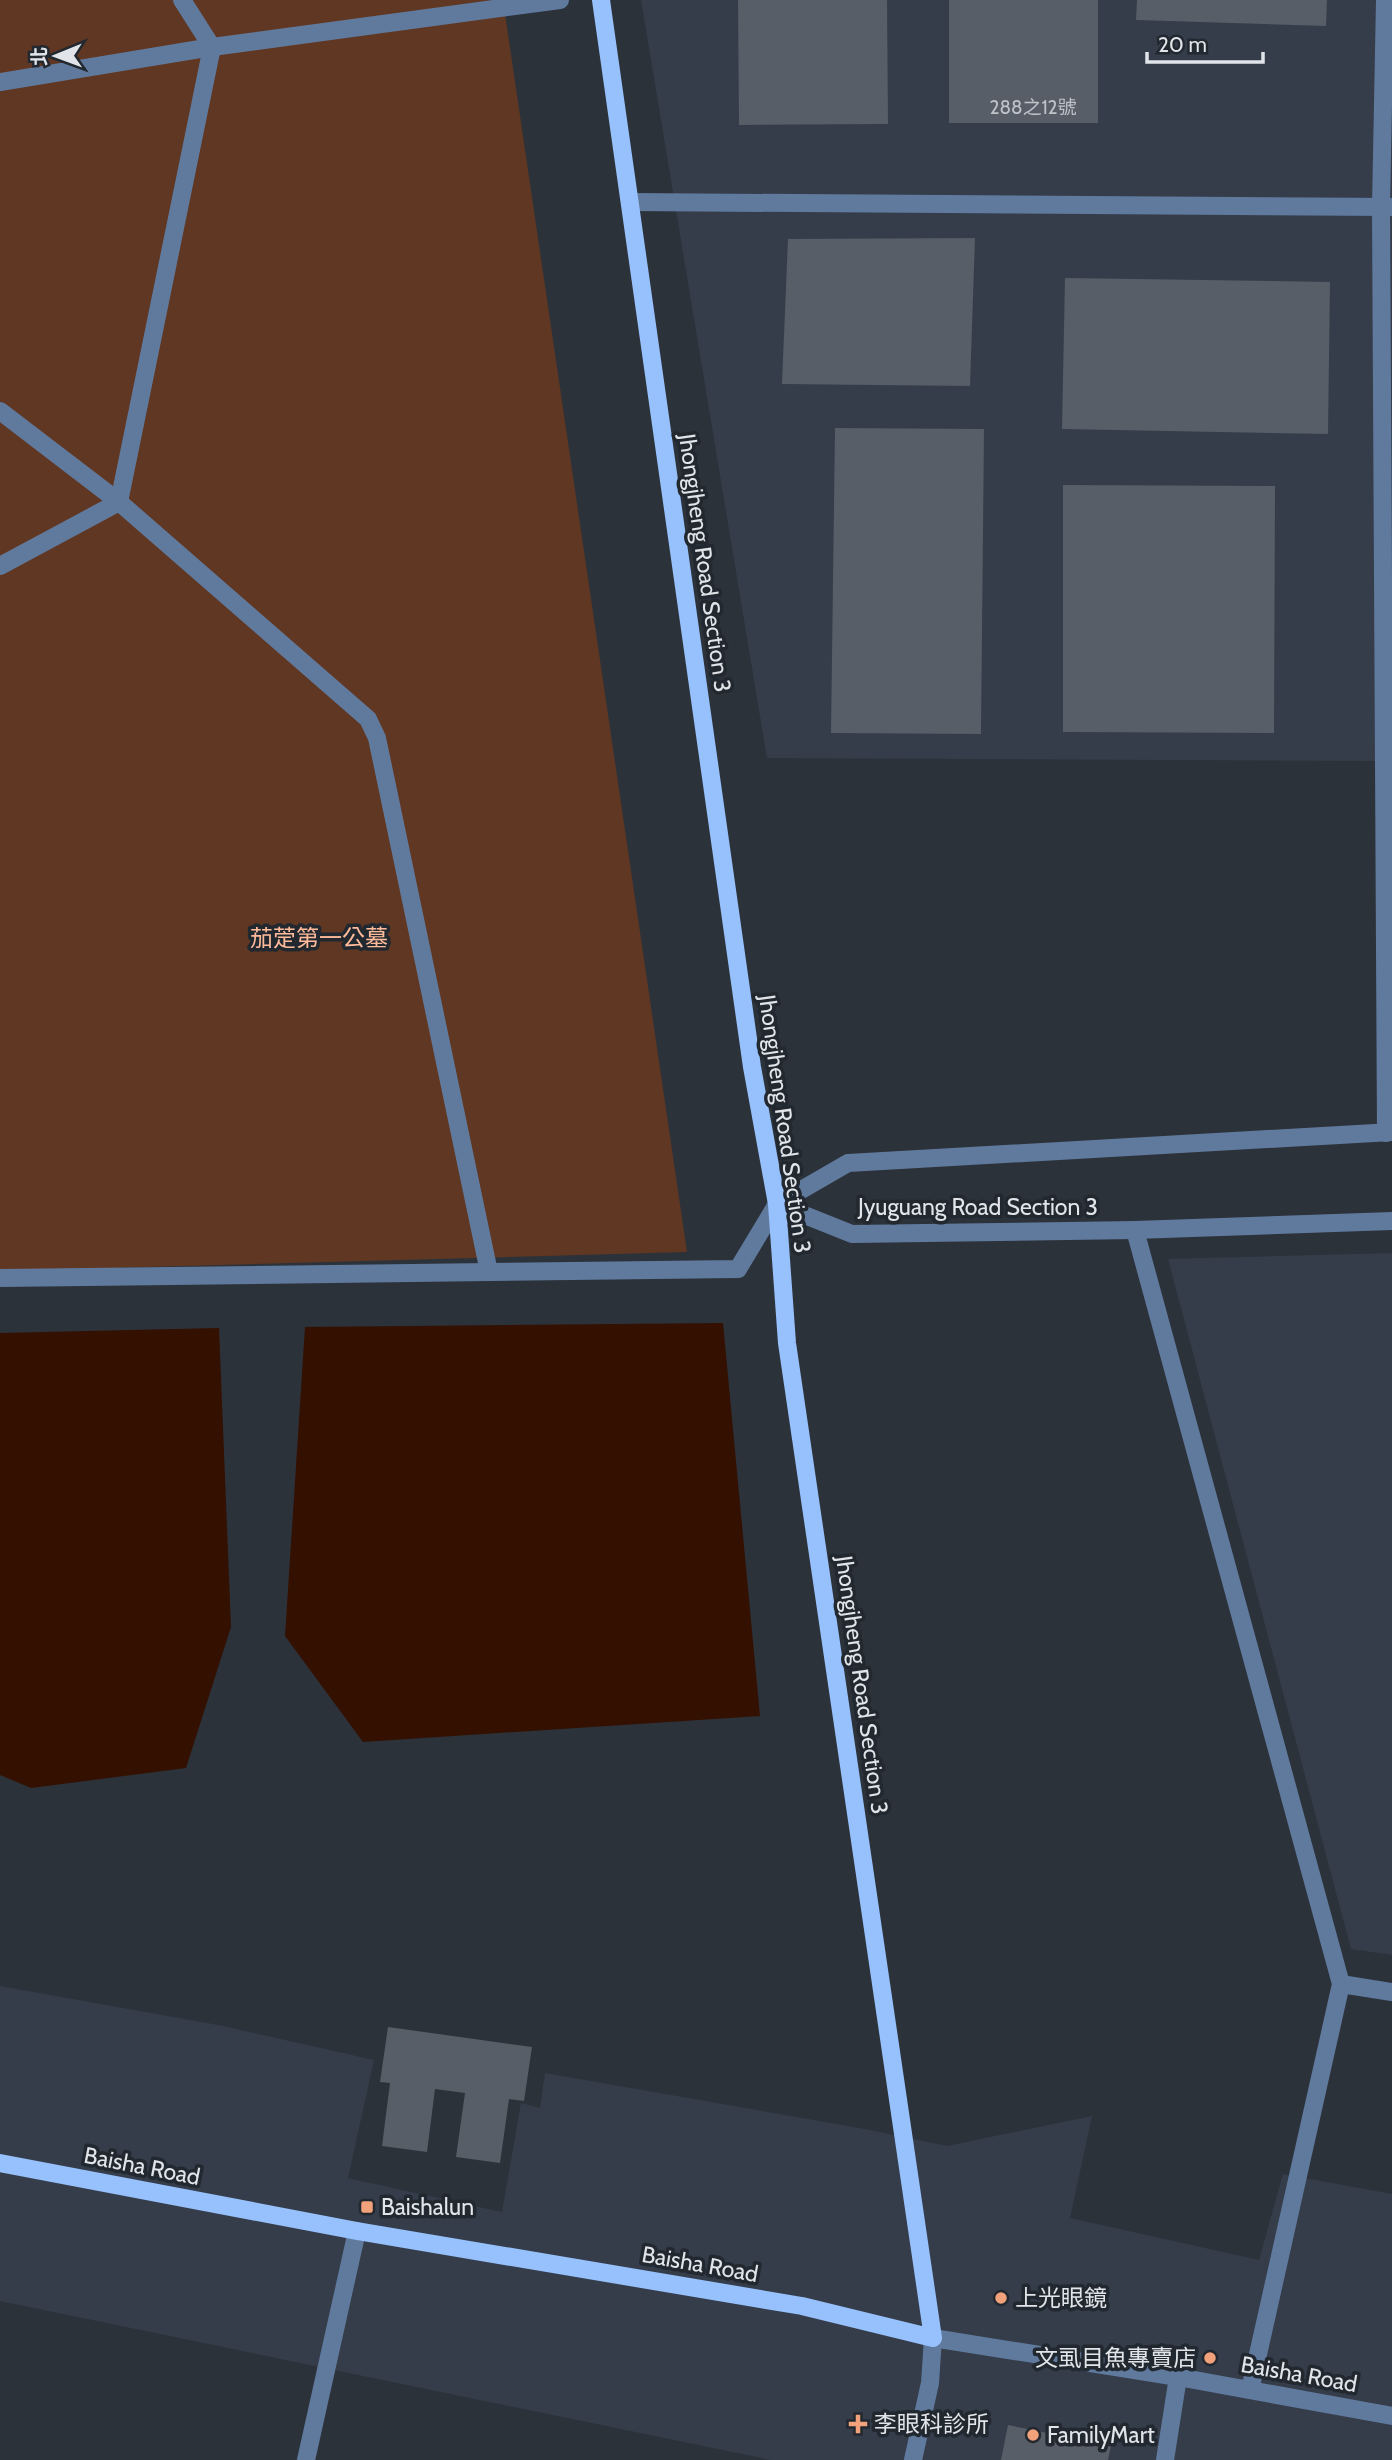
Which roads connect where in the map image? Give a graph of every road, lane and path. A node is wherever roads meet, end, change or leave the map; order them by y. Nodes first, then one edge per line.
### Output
1 (182, 0) edge
2 (560, 0) edge
3 (601, 0) edge
4 (1385, 0) edge
5 (212, 47) junction
6 (0, 82) edge
7 (630, 202) junction
8 (1387, 207) edge
9 (0, 411) edge
10 (119, 502) junction
11 (0, 566) edge
12 (1389, 1132) edge
13 (777, 1204) junction
14 (1392, 1221) edge
15 (1135, 1230) junction
16 (489, 1272) junction
17 (0, 1278) edge
18 (1341, 1984) junction
19 (1392, 1992) edge
20 (0, 2163) edge
21 (356, 2231) junction
22 (933, 2338) junction
23 (1178, 2377) junction
24 (1250, 2390) junction
25 (1392, 2416) edge
26 (306, 2460) edge
27 (913, 2460) edge
28 (1165, 2460) edge

1 - 5 street
2 - 5 street
3 - 7 main road, Jhongjheng Road Section 3
4 - 8 street
5 - 6 street
5 - 10 street
7 - 8 street
7 - 13 main road, Jhongjheng Road Section 3
8 - 12 street
9 - 10 street
10 - 11 street
10 - 16 street
12 - 13 street, Jyuguang Road Section 3
13 - 15 street, Jyuguang Road Section 3
13 - 16 street
13 - 22 main road, Jhongjheng Road Section 3
14 - 15 street, Jyuguang Road Section 3
15 - 18 street
16 - 17 street
18 - 19 street
18 - 24 street
20 - 21 main road, Baisha Road
21 - 22 main road, Baisha Road
21 - 26 street
22 - 23 street, Baisha Road
22 - 27 street
23 - 24 street, Baisha Road
23 - 28 street
24 - 25 street, Baisha Road

